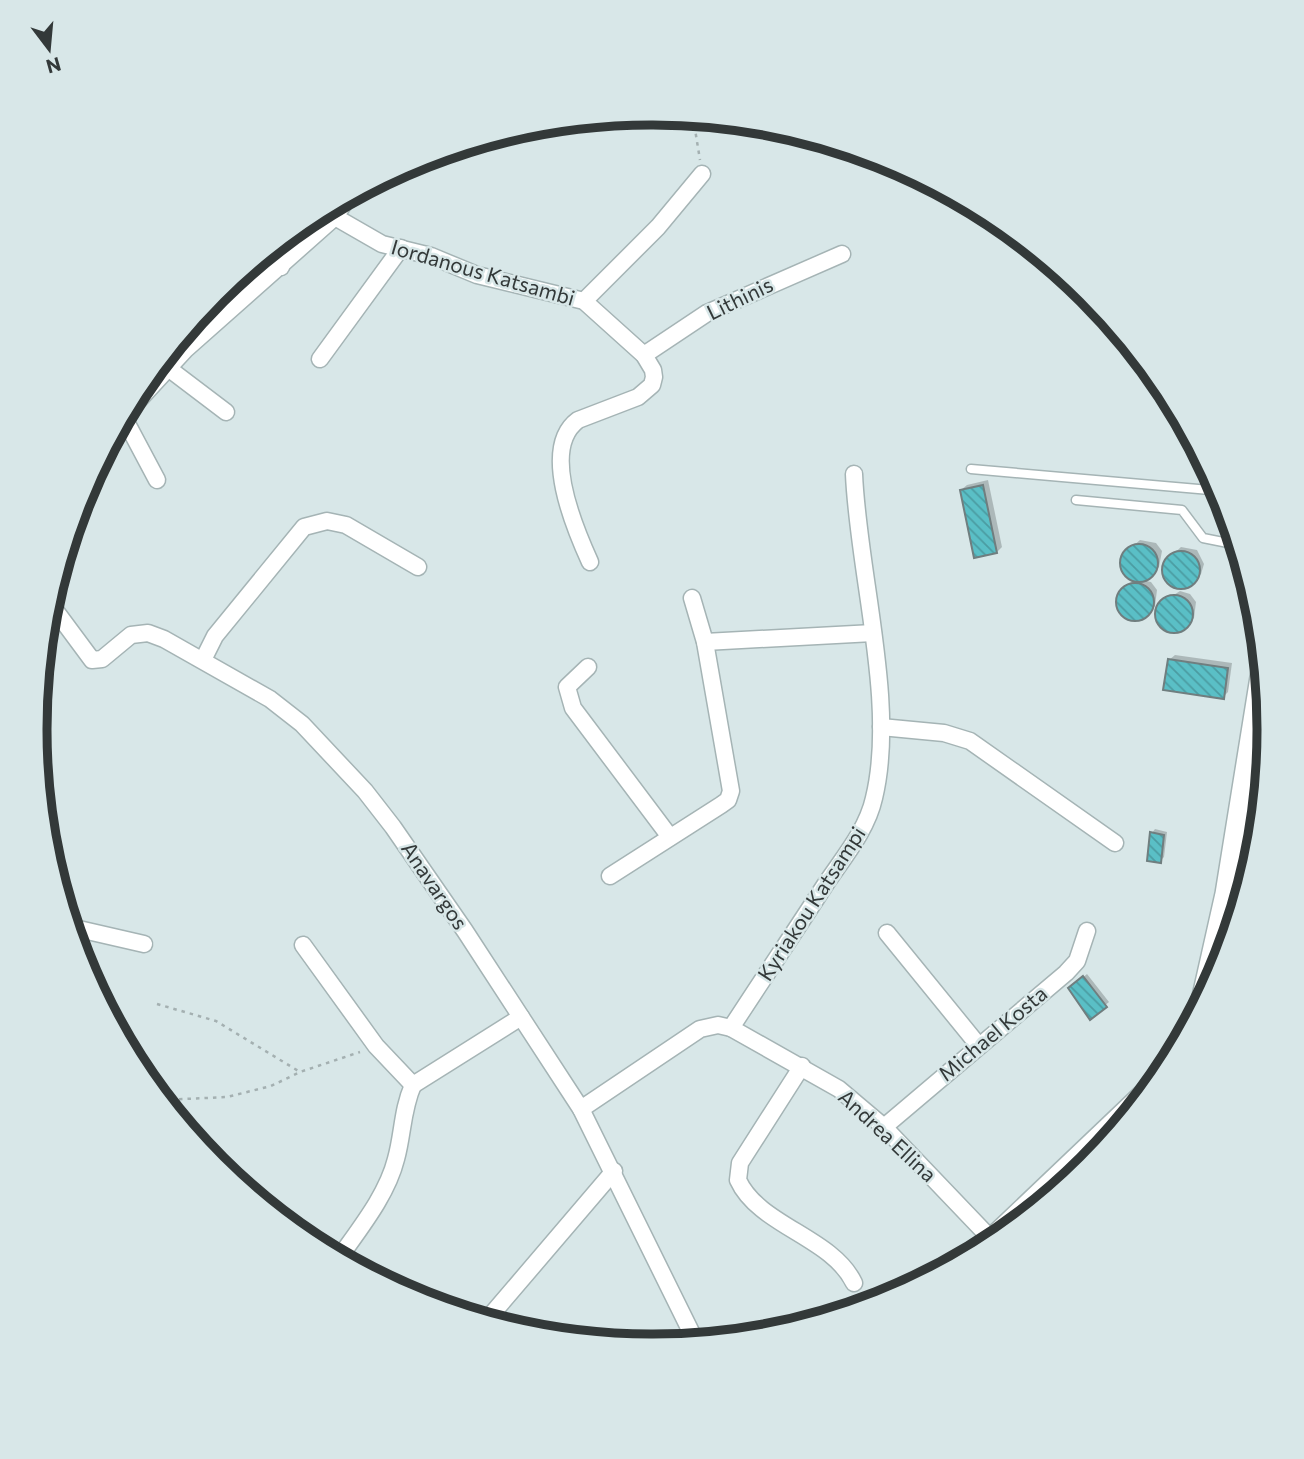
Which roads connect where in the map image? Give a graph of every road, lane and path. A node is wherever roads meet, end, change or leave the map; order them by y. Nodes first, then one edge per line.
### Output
1 (694, 126) edge
2 (702, 174) joint
3 (337, 214) edge
4 (335, 217) junction
5 (401, 248) junction
6 (842, 254) dead end
7 (269, 262) edge
8 (281, 267) junction
9 (584, 301) junction
10 (644, 355) junction
11 (320, 359) dead end
12 (168, 368) junction
13 (164, 372) edge
14 (226, 412) dead end
15 (128, 427) edge
16 (971, 469) dead end
17 (854, 474) dead end
18 (157, 480) dead end
19 (1207, 490) edge
20 (1076, 500) dead end
21 (1227, 543) edge
22 (590, 562) dead end
23 (418, 567) dead end
24 (692, 598) dead end
25 (58, 615) edge
26 (873, 633) junction
27 (705, 642) junction
28 (203, 660) junction
29 (587, 667) dead end
30 (1256, 713) edge
31 (881, 727) junction
32 (670, 837) junction
33 (1115, 843) dead end
34 (610, 876) dead end
35 (81, 930) edge
36 (1087, 931) dead end
37 (887, 933) dead end
38 (144, 944) dead end
39 (303, 945) dead end
40 (1213, 955) edge
41 (157, 1004) dead end
42 (521, 1017) junction
43 (731, 1028) junction
44 (376, 1046) junction
45 (979, 1046) junction
46 (802, 1066) junction
47 (300, 1072) junction
48 (413, 1085) junction
49 (178, 1098) junction
50 (173, 1099) edge
51 (175, 1102) edge
52 (581, 1109) junction
53 (884, 1127) junction
54 (1084, 1153) edge
55 (614, 1171) junction
56 (1056, 1180) edge
57 (981, 1236) edge
58 (345, 1250) edge
59 (854, 1283) dead end
60 (493, 1313) edge
61 (692, 1333) edge

1 - 2 path
2 - 9 street
3 - 4 street
4 - 5 street, Iordanous Katsambi
4 - 8 street
5 - 9 street, Iordanous Katsambi
5 - 11 street
6 - 10 street, Lithinis
7 - 8 street
8 - 12 street
9 - 10 street, Iordanous Katsambi
10 - 22 street
12 - 13 street
12 - 14 street
15 - 18 street
16 - 19 lane
17 - 26 street, Kyriakou Katsampi
20 - 21 lane
23 - 28 street
24 - 27 street
25 - 28 street, Anavargos
26 - 27 street
26 - 31 street, Kyriakou Katsampi
27 - 32 street
28 - 42 street, Anavargos
29 - 32 street
30 - 40 street
31 - 33 street
31 - 43 street, Kyriakou Katsampi
32 - 34 street
35 - 38 street
36 - 45 street, Michael Kosta
37 - 45 street
39 - 44 street
41 - 47 path
42 - 48 street
42 - 52 street, Anavargos
43 - 46 street, Andrea Ellina
43 - 52 street
44 - 47 path
44 - 48 street
45 - 53 street, Michael Kosta
46 - 53 street, Andrea Ellina
46 - 59 street
47 - 49 path
48 - 58 street
49 - 50 path
49 - 51 path
52 - 55 street, Anavargos
53 - 57 street, Andrea Ellina
54 - 56 street
55 - 60 street
55 - 61 street, Anavargos

